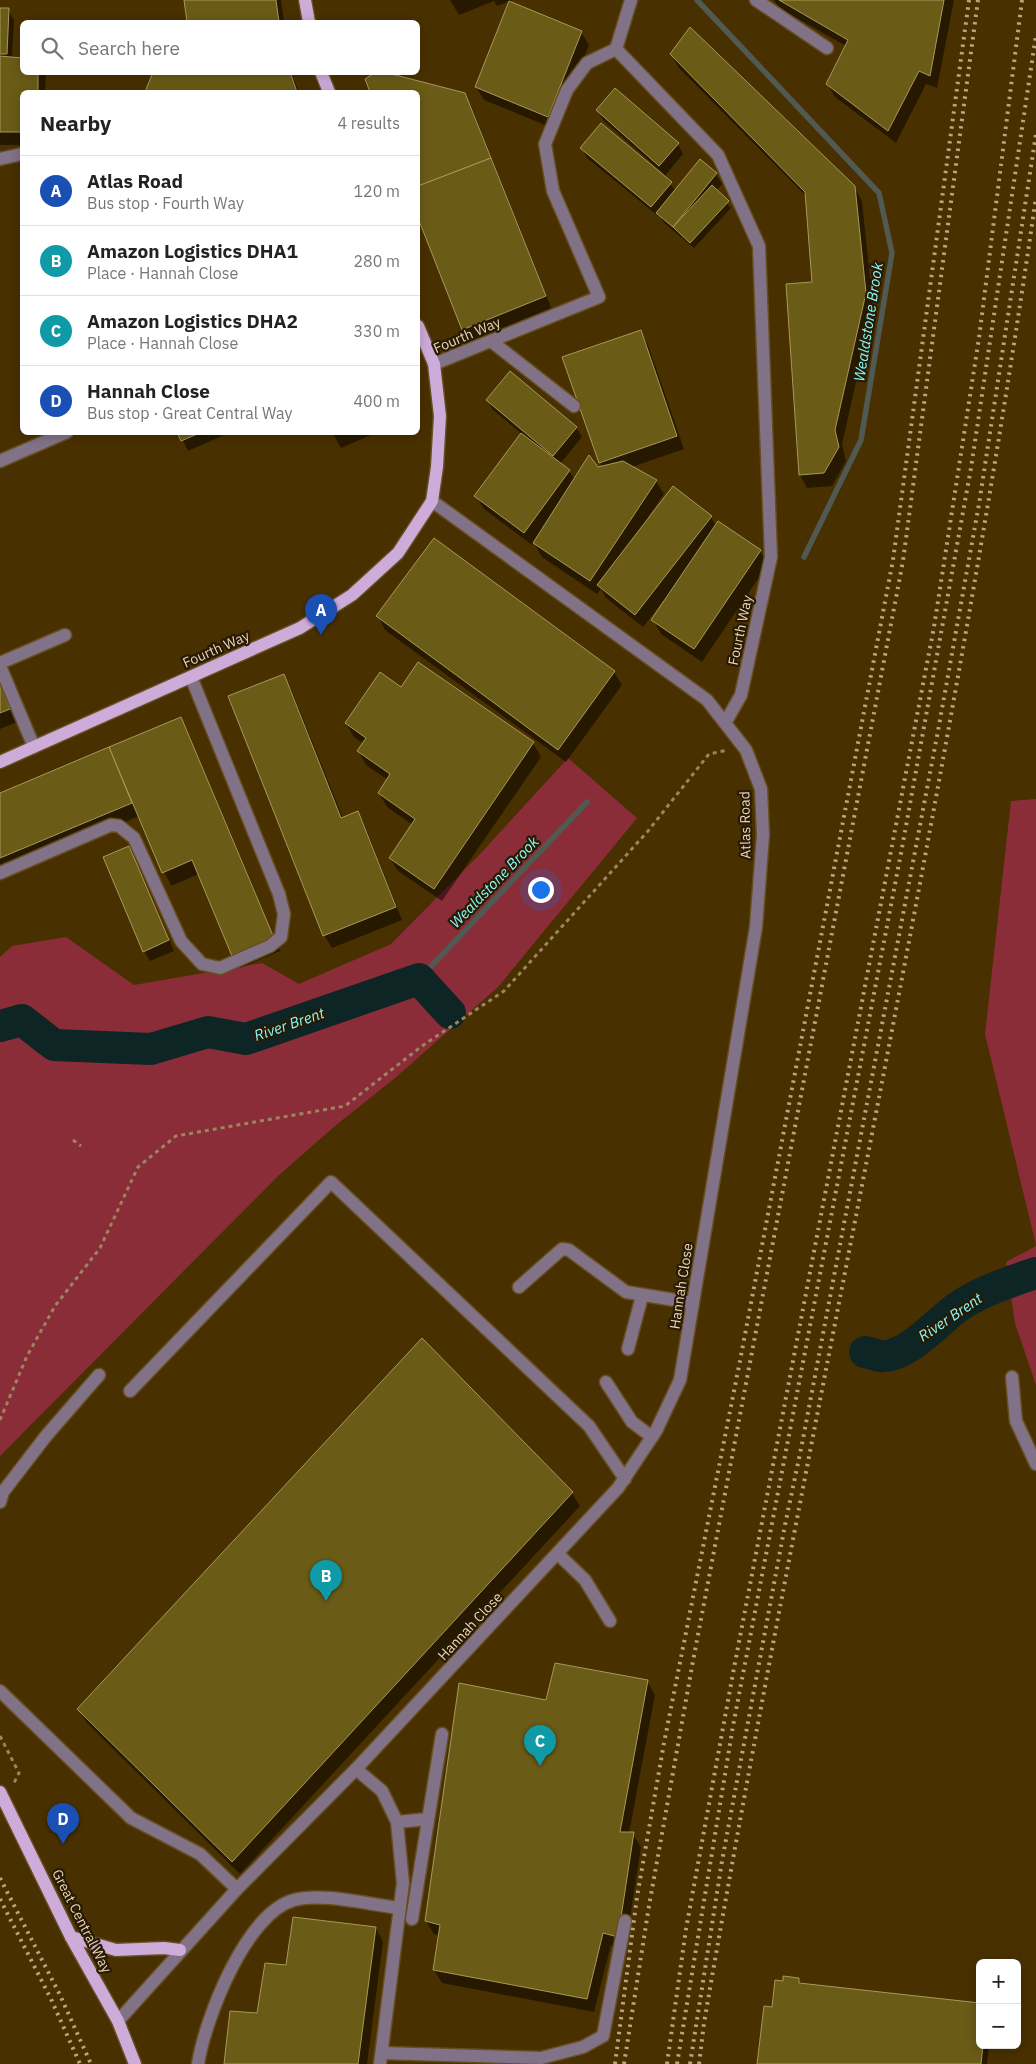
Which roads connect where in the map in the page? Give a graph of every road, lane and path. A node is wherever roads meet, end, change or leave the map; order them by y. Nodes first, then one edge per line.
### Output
1 (305, 0) edge
2 (631, 0) edge
3 (756, 0) edge
4 (310, 20) edge
5 (827, 48) dead end
6 (616, 49) junction
7 (323, 75) edge
8 (328, 90) edge
9 (20, 154) edge
10 (0, 159) edge
11 (420, 331) edge
12 (491, 341) junction
13 (434, 364) junction
14 (574, 406) dead end
15 (60, 435) edge
16 (0, 461) edge
17 (432, 501) junction
18 (65, 635) dead end
19 (0, 664) edge
20 (191, 677) junction
21 (725, 723) junction
22 (740, 741) junction
23 (34, 746) junction
24 (0, 762) edge
25 (0, 873) edge
26 (73, 1140) dead end
27 (81, 1146) dead end
28 (714, 1180) joint
29 (519, 1287) dead end
30 (642, 1296) junction
31 (693, 1303) junction
32 (628, 1349) dead end
33 (99, 1375) dead end
34 (1012, 1377) dead end
35 (606, 1382) dead end
36 (130, 1391) dead end
37 (0, 1420) edge
38 (652, 1437) junction
39 (1036, 1464) edge
40 (625, 1479) junction
41 (0, 1502) edge
42 (558, 1554) junction
43 (610, 1621) dead end
44 (0, 1691) edge
45 (442, 1734) dead end
46 (0, 1736) edge
47 (356, 1769) junction
48 (19, 1773) dead end
49 (0, 1792) edge
50 (428, 1819) junction
51 (397, 1822) junction
52 (237, 1889) junction
53 (400, 1908) junction
54 (412, 1919) dead end
55 (625, 1921) dead end
56 (71, 1937) junction
57 (180, 1950) junction
58 (118, 2021) junction
59 (381, 2058) edge
60 (135, 2064) edge
61 (198, 2064) edge

1 - 4 main road
2 - 6 street
3 - 5 street
6 - 12 street, Fourth Way
6 - 21 street, Fourth Way
7 - 8 main road
9 - 10 street
11 - 13 main road
12 - 13 street, Fourth Way
12 - 14 street
13 - 17 main road, Fourth Way
15 - 16 street
17 - 20 main road, Fourth Way
17 - 21 street, Atlas Road
18 - 19 street
19 - 23 street
20 - 23 main road, Fourth Way
20 - 25 street
21 - 22 street, Atlas Road
22 - 28 street, Atlas Road
22 - 37 path
23 - 24 main road, Fourth Way
26 - 27 path
28 - 31 street, Hannah Close
29 - 30 street
30 - 31 street
30 - 32 street
31 - 38 street, Hannah Close
33 - 41 street
34 - 39 street
35 - 38 street
36 - 40 street
38 - 40 street, Hannah Close
40 - 42 street, Hannah Close
42 - 43 street
42 - 47 street, Hannah Close
44 - 52 street
45 - 50 street
46 - 48 path
47 - 51 street
47 - 52 street, Hannah Close
49 - 56 main road, Great Central Way
50 - 51 street
50 - 54 street
51 - 53 street
52 - 57 street, Hannah Close
53 - 59 street
53 - 61 street
55 - 59 street
56 - 57 main road
56 - 58 main road, Great Central Way
57 - 58 street, Hannah Close
58 - 60 main road, Great Central Way

